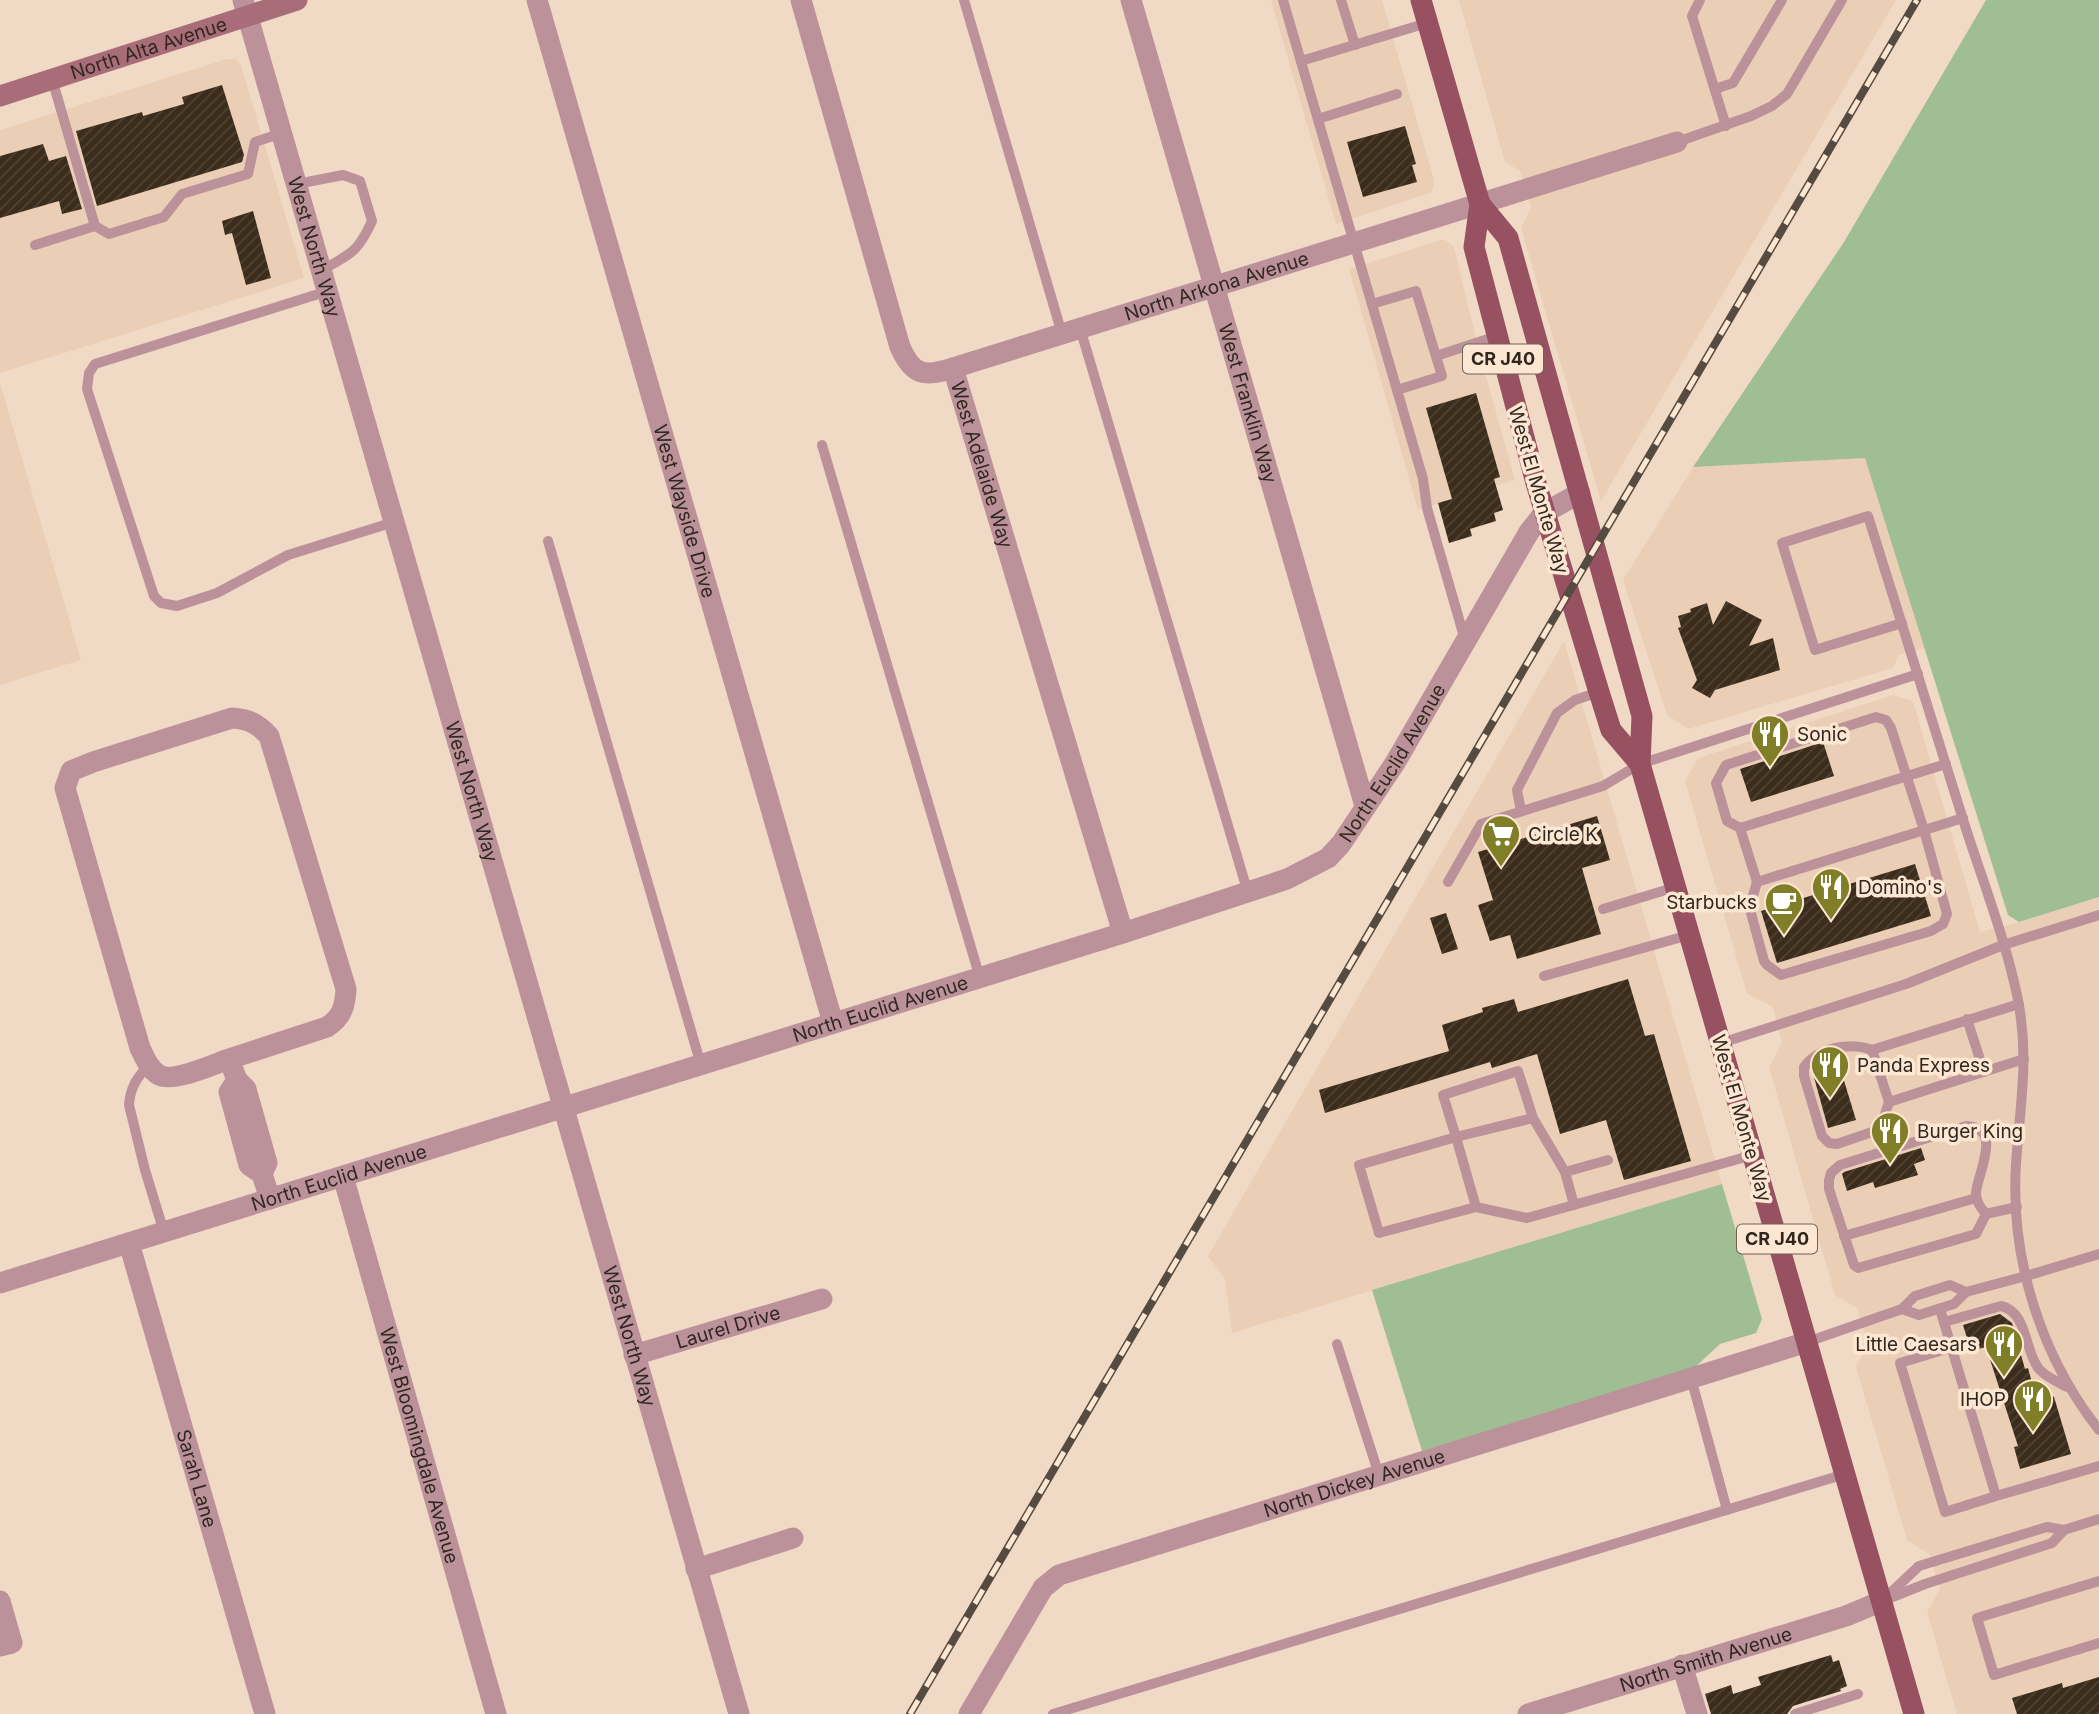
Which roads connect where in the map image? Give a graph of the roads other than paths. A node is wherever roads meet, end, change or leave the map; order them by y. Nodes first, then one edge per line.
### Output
1 (297, 0) edge
2 (537, 0) edge
3 (801, 0) edge
4 (964, 0) edge
5 (1131, 0) edge
6 (1283, 0) edge
7 (1342, 0) edge
8 (1421, 0) edge
9 (1700, 0) edge
10 (1782, 0) edge
11 (1842, 0) edge
12 (246, 8) edge
13 (1427, 23) junction
14 (1355, 45) junction
15 (1301, 61) junction
16 (52, 79) junction
17 (1715, 89) junction
18 (1397, 94) dead end
19 (0, 96) edge
20 (1318, 118) junction
21 (1726, 126) junction
22 (282, 134) junction
23 (1676, 142) joint
24 (297, 184) junction
25 (1480, 204) junction
26 (94, 226) junction
27 (1354, 243) junction
28 (35, 245) dead end
29 (322, 270) junction
30 (1214, 288) junction
31 (328, 291) junction
32 (1372, 304) junction
33 (1071, 331) junction
34 (1497, 336) junction
35 (1436, 356) junction
36 (953, 368) junction
37 (1397, 390) junction
38 (822, 445) dead end
39 (1580, 493) junction
40 (1544, 513) junction
41 (394, 522) junction
42 (548, 541) dead end
43 (1902, 623) junction
44 (1465, 640) junction
45 (1918, 674) junction
46 (1599, 692) junction
47 (1640, 764) junction
48 (1946, 764) junction
49 (1908, 776) junction
50 (1365, 806) junction
51 (1521, 811) junction
52 (1963, 818) junction
53 (1740, 828) junction
54 (1924, 830) junction
55 (1448, 882) dead end
56 (1757, 882) junction
57 (1676, 887) junction
58 (1248, 893) junction
59 (1604, 909) dead end
60 (2099, 915) edge
61 (1124, 933) junction
62 (1689, 934) junction
63 (2003, 945) junction
64 (1544, 976) dead end
65 (980, 978) junction
66 (2019, 1004) junction
67 (1967, 1020) junction
68 (833, 1023) junction
69 (1721, 1043) junction
70 (1872, 1049) junction
71 (229, 1059) junction
72 (2024, 1059) junction
73 (149, 1065) junction
74 (701, 1065) junction
75 (1984, 1072) junction
76 (1889, 1102) junction
77 (562, 1108) junction
78 (1533, 1118) junction
79 (1456, 1137) junction
80 (1753, 1155) junction
81 (1608, 1160) dead end
82 (1565, 1172) junction
83 (343, 1176) junction
84 (1976, 1198) junction
85 (270, 1199) junction
86 (1574, 1205) junction
87 (1476, 1207) junction
88 (2017, 1207) junction
89 (1986, 1214) junction
90 (164, 1232) junction
91 (1844, 1236) junction
92 (129, 1243) junction
93 (2099, 1254) edge
94 (2026, 1276) junction
95 (0, 1283) edge
96 (1966, 1292) junction
97 (822, 1299) dead end
98 (1940, 1308) junction
99 (1902, 1309) junction
100 (1944, 1322) junction
101 (1807, 1342) junction
102 (1337, 1344) dead end
103 (1953, 1347) junction
104 (634, 1355) junction
105 (1691, 1378) junction
106 (2069, 1389) junction
107 (2099, 1430) edge
108 (2099, 1466) edge
109 (1845, 1474) junction
110 (1379, 1475) junction
111 (1996, 1496) junction
112 (1727, 1510) junction
113 (2099, 1519) edge
114 (2064, 1530) junction
115 (793, 1538) dead end
116 (696, 1569) junction
117 (2099, 1581) edge
118 (0, 1601) edge
119 (1882, 1601) junction
120 (2099, 1643) edge
121 (6, 1644) edge
122 (1682, 1665) junction
123 (1858, 1694) dead end
124 (265, 1714) edge
125 (496, 1714) edge
126 (740, 1714) edge
127 (969, 1714) edge
128 (1053, 1714) edge
129 (1528, 1714) edge
130 (1697, 1714) edge
131 (1795, 1714) edge
132 (1914, 1714) edge

1 - 12 main road, North Alta Avenue
2 - 68 street, West Wayside Drive
3 - 36 street, West Adelaide Way
4 - 33 lane
5 - 30 street, West Franklin Way
6 - 15 lane
7 - 14 lane
8 - 13 main road, West El Monte Way / CR J40
9 - 17 lane
10 - 17 lane
11 - 21 lane
12 - 16 main road, North Alta Avenue
12 - 22 street, West North Way
13 - 14 lane
13 - 25 main road, West El Monte Way / CR J40
14 - 15 lane
15 - 20 lane
16 - 19 main road, North Alta Avenue
16 - 26 lane
17 - 21 lane
18 - 20 lane
20 - 27 lane
21 - 23 lane
22 - 24 street, West North Way
22 - 26 lane
23 - 25 street, North Arkona Avenue
24 - 29 street, West North Way
24 - 29 lane
25 - 27 street, North Arkona Avenue
25 - 34 main road, West El Monte Way / CR J40
25 - 39 main road, West El Monte Way / CR J40
26 - 28 lane
27 - 30 street, North Arkona Avenue
27 - 32 lane
29 - 31 street, West North Way
30 - 33 street, North Arkona Avenue
30 - 50 street, West Franklin Way
31 - 41 street, West North Way
31 - 41 lane
32 - 35 lane
32 - 37 lane
33 - 36 street, North Arkona Avenue
33 - 58 lane
34 - 35 lane
34 - 40 main road, West El Monte Way / CR J40
35 - 37 lane
36 - 61 street, West Adelaide Way
37 - 44 lane
38 - 65 lane
39 - 40 street, North Euclid Avenue
39 - 47 main road, West El Monte Way / CR J40
40 - 44 street, North Euclid Avenue
40 - 46 main road, West El Monte Way / CR J40
41 - 77 street, West North Way
42 - 74 lane
43 - 43 lane
43 - 45 lane
44 - 50 street, North Euclid Avenue
45 - 47 lane
45 - 48 lane
46 - 47 main road, West El Monte Way / CR J40
46 - 51 lane
47 - 51 lane
47 - 57 main road, West El Monte Way / CR J40
48 - 49 lane
48 - 52 lane
49 - 53 lane
49 - 53 lane
49 - 54 lane
50 - 58 street, North Euclid Avenue
51 - 55 lane
52 - 54 lane
52 - 63 lane
53 - 56 lane
54 - 56 lane
54 - 56 lane
57 - 59 lane
57 - 62 main road, West El Monte Way / CR J40
58 - 61 street, North Euclid Avenue
60 - 63 lane
61 - 65 street, North Euclid Avenue
62 - 64 lane
62 - 69 main road, West El Monte Way / CR J40
63 - 66 lane
63 - 69 lane
65 - 68 street, North Euclid Avenue
66 - 67 lane
66 - 72 lane
67 - 70 lane
67 - 75 lane
68 - 74 street, North Euclid Avenue
69 - 80 main road, West El Monte Way / CR J40
70 - 76 lane
70 - 76 lane
71 - 73 street
71 - 73 street
71 - 85 street
72 - 75 lane
72 - 88 lane
73 - 90 lane
74 - 77 street, North Euclid Avenue
75 - 76 lane
77 - 83 street, North Euclid Avenue
77 - 104 street, West North Way
78 - 79 lane
78 - 79 lane
78 - 82 lane
79 - 87 lane
79 - 87 lane
80 - 86 lane
80 - 101 main road, West El Monte Way / CR J40
81 - 82 lane
82 - 86 lane
83 - 85 street, North Euclid Avenue
83 - 125 street, West Bloomingdale Avenue
84 - 89 lane
84 - 91 lane
84 - 91 lane
85 - 90 street, North Euclid Avenue
86 - 87 lane
88 - 89 lane
88 - 94 lane
89 - 91 lane
90 - 92 street, North Euclid Avenue
92 - 95 street, North Euclid Avenue
92 - 124 street, Sarah Lane
93 - 94 lane
94 - 96 lane
94 - 106 lane
96 - 98 lane
96 - 99 lane
97 - 104 street, Laurel Drive
98 - 99 lane
98 - 100 lane
99 - 101 lane
100 - 103 lane
100 - 106 lane
101 - 105 street, North Dickey Avenue
101 - 109 main road, West El Monte Way / CR J40
102 - 110 lane
103 - 111 lane
103 - 111 lane
104 - 116 street, West North Way
105 - 110 street, North Dickey Avenue
105 - 112 lane
106 - 107 lane
108 - 111 lane
109 - 112 lane
109 - 119 main road, West El Monte Way / CR J40
110 - 127 street, North Dickey Avenue
112 - 128 lane
113 - 114 lane
114 - 119 lane
114 - 119 lane
115 - 116 street
116 - 126 street, West North Way
117 - 120 lane
118 - 121 street
119 - 122 street, North Smith Avenue
119 - 132 main road, West El Monte Way / CR J40
122 - 129 street, North Smith Avenue
122 - 130 street
123 - 131 lane

